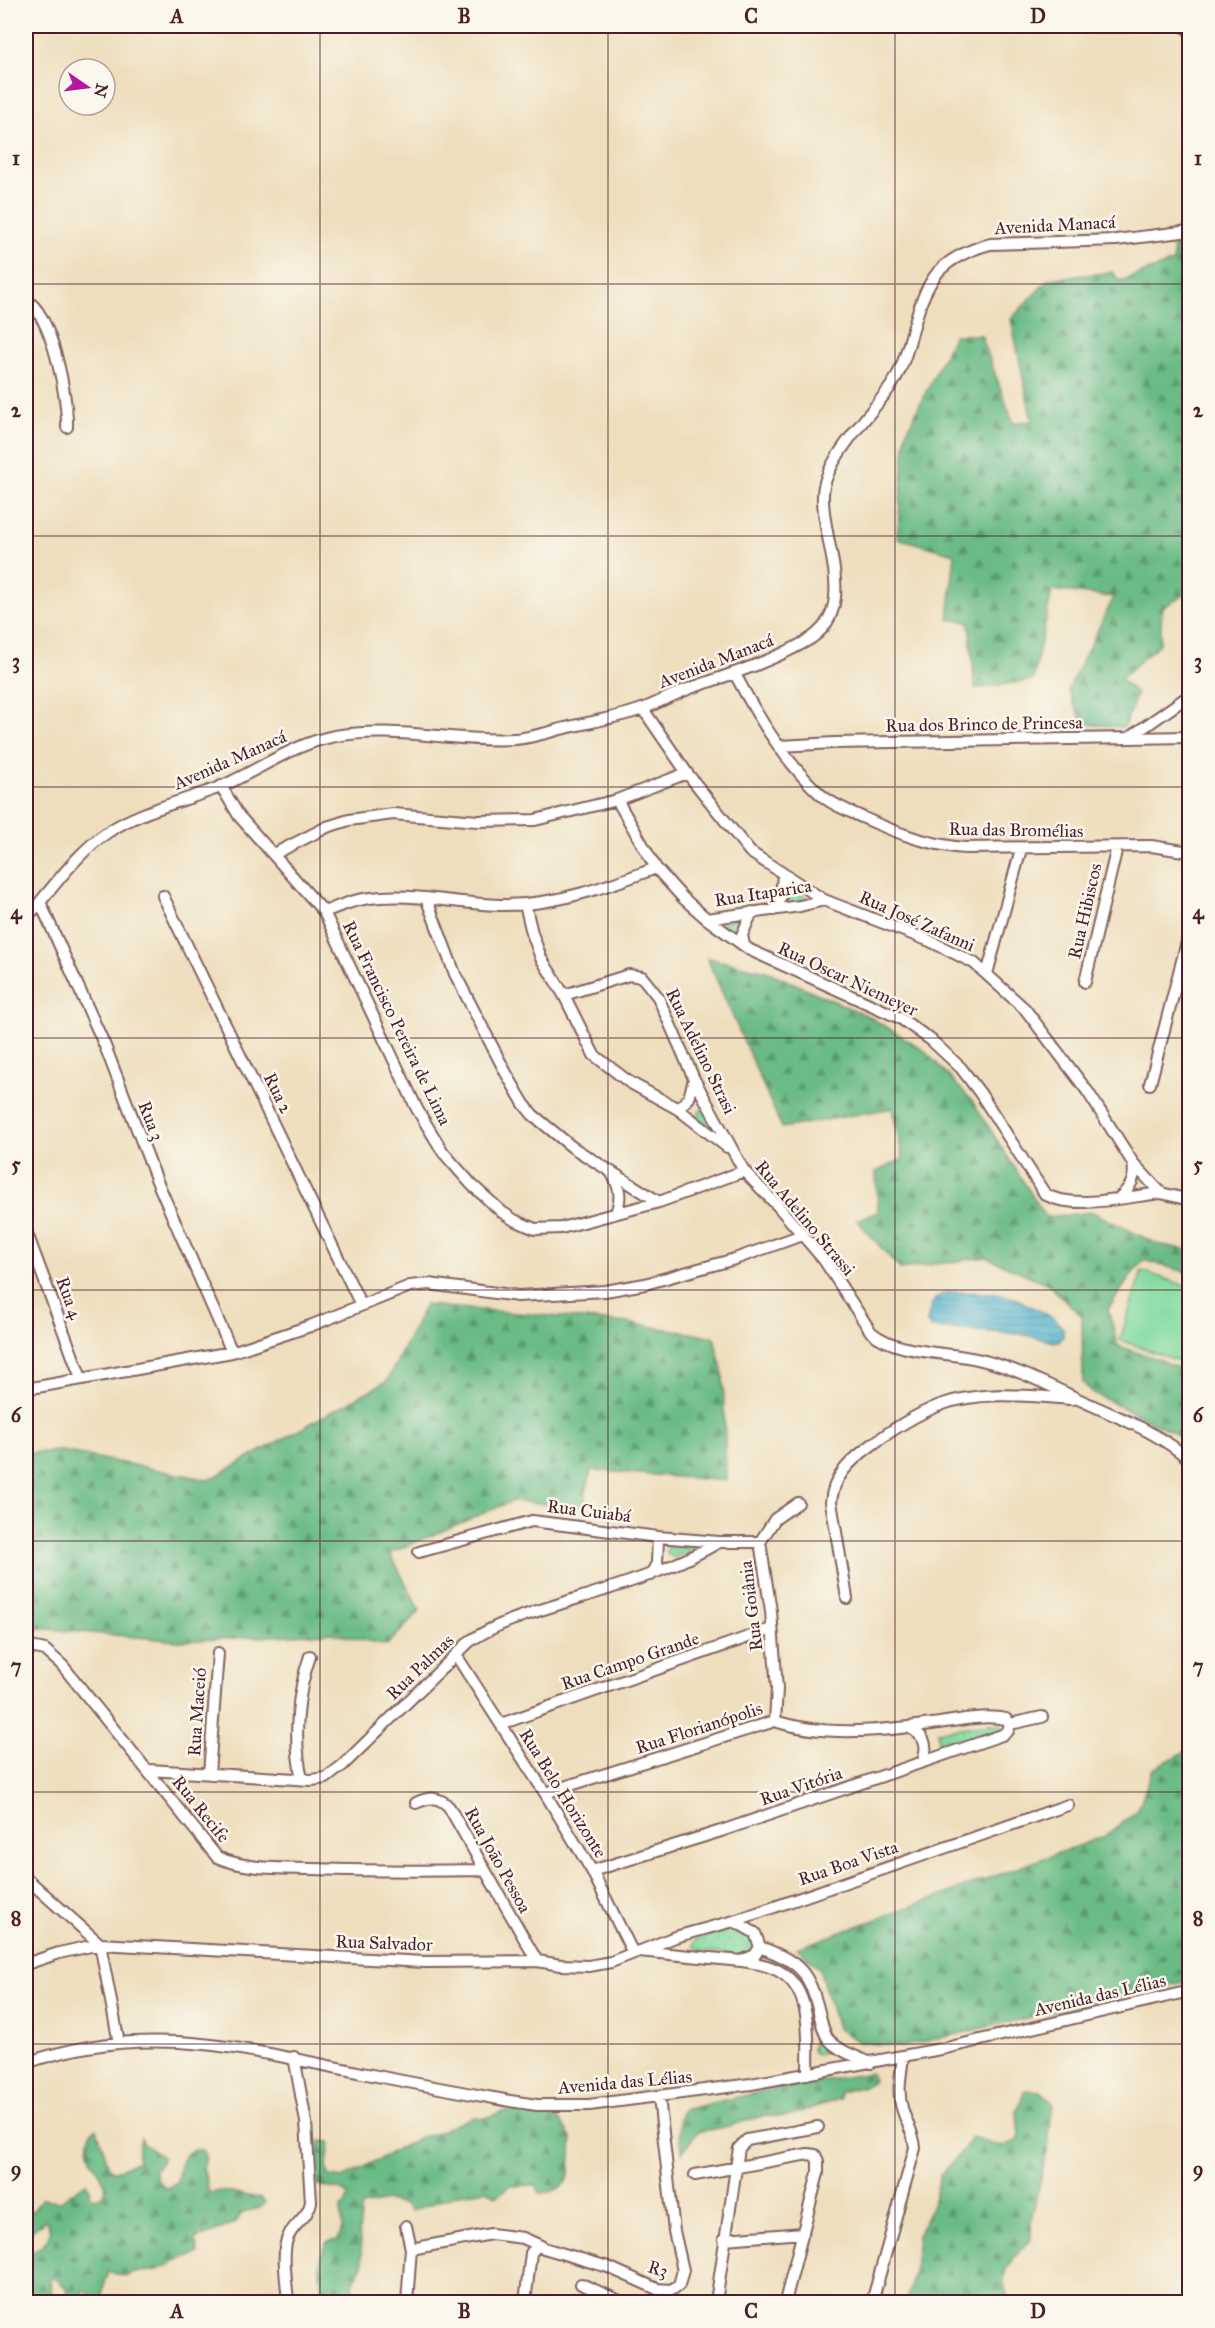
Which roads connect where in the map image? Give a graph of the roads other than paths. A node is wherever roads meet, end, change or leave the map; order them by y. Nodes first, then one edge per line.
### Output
1 (1183, 26) edge
2 (1190, 31) edge
3 (1190, 231) edge
4 (26, 300) edge
5 (68, 427) dead end
6 (735, 674) junction
7 (1190, 695) edge
8 (643, 709) junction
9 (1130, 737) junction
10 (1190, 737) edge
11 (780, 746) junction
12 (687, 773) junction
13 (221, 786) junction
14 (617, 800) junction
15 (1117, 847) junction
16 (1021, 849) junction
17 (1190, 852) edge
18 (274, 854) junction
19 (656, 867) junction
20 (783, 875) junction
21 (163, 896) dead end
22 (426, 898) junction
23 (824, 900) junction
24 (40, 902) junction
25 (525, 904) junction
26 (774, 910) junction
27 (324, 912) junction
28 (752, 912) junction
29 (26, 918) edge
30 (707, 919) junction
31 (1190, 930) edge
32 (744, 945) junction
33 (987, 974) junction
34 (1085, 982) dead end
35 (564, 995) junction
36 (694, 1079) junction
37 (1150, 1084) dead end
38 (678, 1110) junction
39 (731, 1150) junction
40 (1133, 1163) junction
41 (744, 1171) junction
42 (611, 1172) junction
43 (1161, 1193) junction
44 (1120, 1197) junction
45 (1190, 1200) edge
46 (658, 1202) junction
47 (616, 1213) junction
48 (26, 1231) edge
49 (802, 1235) junction
50 (361, 1305) junction
51 (231, 1352) junction
52 (81, 1378) junction
53 (26, 1389) edge
54 (1079, 1400) junction
55 (1190, 1460) edge
56 (798, 1503) dead end
57 (658, 1536) junction
58 (719, 1542) junction
59 (760, 1542) junction
60 (418, 1552) dead end
61 (651, 1575) junction
62 (847, 1598) dead end
63 (771, 1629) junction
64 (26, 1646) edge
65 (218, 1653) dead end
66 (456, 1655) junction
67 (310, 1656) dead end
68 (1042, 1717) dead end
69 (775, 1721) junction
70 (1009, 1723) junction
71 (501, 1724) junction
72 (908, 1727) junction
73 (923, 1761) junction
74 (149, 1770) junction
75 (209, 1774) junction
76 (302, 1779) junction
77 (545, 1793) junction
78 (416, 1803) dead end
79 (1068, 1805) dead end
80 (484, 1870) junction
81 (591, 1871) junction
82 (26, 1878) edge
83 (734, 1920) junction
84 (686, 1934) junction
85 (100, 1944) junction
86 (760, 1947) junction
87 (636, 1952) junction
88 (689, 1956) junction
89 (537, 1961) junction
90 (741, 1961) junction
91 (26, 1964) edge
92 (1190, 1991) edge
93 (119, 2043) junction
94 (903, 2057) junction
95 (294, 2058) junction
96 (26, 2063) edge
97 (872, 2063) junction
98 (808, 2074) junction
99 (659, 2097) junction
100 (818, 2127) dead end
101 (735, 2167) junction
102 (695, 2175) dead end
103 (406, 2226) dead end
104 (803, 2233) junction
105 (724, 2239) junction
106 (541, 2246) junction
107 (411, 2249) junction
108 (581, 2284) dead end
109 (288, 2302) edge
110 (407, 2302) edge
111 (525, 2302) edge
112 (622, 2302) edge
113 (716, 2302) edge
114 (785, 2302) edge
115 (872, 2302) edge

1 - 2 street
3 - 6 street, Avenida Manacá
4 - 5 street
6 - 8 street, Avenida Manacá
6 - 11 street, Rua das Bromélias
7 - 9 street
8 - 12 street, Rua José Zafanni
8 - 13 street, Avenida Manacá
9 - 10 street, Rua dos Brinco de Princesa
9 - 11 street, Rua dos Brinco de Princesa
11 - 16 street, Rua das Bromélias
12 - 14 street
12 - 20 street, Rua José Zafanni
13 - 18 street, Rua Francisco Pereira de Lima
13 - 24 street, Avenida Manacá
14 - 18 street
14 - 19 street, Rua Oscar Niemeyer
15 - 16 street, Rua das Bromélias
15 - 17 street, Rua das Bromélias
15 - 34 street, Rua Hibiscos
16 - 33 street
18 - 27 street, Rua Francisco Pereira de Lima
19 - 25 street
19 - 30 street, Rua Oscar Niemeyer
20 - 23 street, Rua José Zafanni
20 - 26 street
21 - 50 street, Rua 2
22 - 25 street
22 - 27 street
22 - 42 street
23 - 26 street, Rua Itaparica
23 - 33 street, Rua José Zafanni
24 - 29 street, Avenida Manacá
24 - 51 street, Rua 3
25 - 35 street
26 - 28 street, Rua Itaparica
27 - 47 street, Rua Francisco Pereira de Lima
28 - 30 street, Rua Itaparica
28 - 32 street
30 - 32 street, Rua Oscar Niemeyer
31 - 37 street
32 - 44 street, Rua Oscar Niemeyer
33 - 40 street, Rua José Zafanni
35 - 36 street, Rua Adelino Strasi
35 - 38 street
36 - 38 street
36 - 39 street, Rua Adelino Strasi
38 - 39 street
39 - 41 street, Rua Adelino Strassi
40 - 43 street, Rua José Zafanni
40 - 44 street
41 - 46 street, Rua Francisco Pereira de Lima
41 - 49 street, Rua Adelino Strassi
42 - 46 street
42 - 47 street
43 - 44 street, Rua Oscar Niemeyer
43 - 45 street
46 - 47 street, Rua Francisco Pereira de Lima
48 - 52 street, Rua 4
49 - 50 street
49 - 54 street, Rua Adelino Strassi
50 - 51 street
51 - 52 street
52 - 53 street
54 - 55 street, Rua Adelino Strassi
54 - 62 street
56 - 59 street, Rua Goiânia
57 - 58 street, Rua Cuiabá
57 - 60 street, Rua Cuiabá
57 - 61 street
58 - 59 street, Rua Cuiabá
58 - 61 street, Rua Palmas
59 - 63 street, Rua Goiânia
61 - 66 street, Rua Palmas
63 - 69 street, Rua Goiânia
63 - 71 street, Rua Campo Grande
64 - 74 street, Rua Recife
65 - 75 street, Rua Maceió
66 - 71 street, Rua Belo Horizonte
66 - 76 street, Rua Palmas
67 - 76 street
68 - 70 street
69 - 72 street, Rua Florianópolis
69 - 77 street, Rua Florianópolis
70 - 72 street, Rua Florianópolis
70 - 73 street, Rua Vitória
71 - 77 street, Rua Belo Horizonte
72 - 73 street
73 - 81 street, Rua Vitória
74 - 75 street, Rua Palmas
74 - 80 street, Rua Recife
75 - 76 street, Rua Palmas
77 - 81 street, Rua Belo Horizonte
78 - 80 street, Rua João Pessoa
79 - 83 street, Rua Boa Vista
80 - 89 street, Rua João Pessoa
81 - 87 street, Rua Belo Horizonte
82 - 85 street
83 - 84 street, Rua Boa Vista
83 - 86 street
84 - 87 street, Rua Boa Vista
84 - 88 street
85 - 89 street, Rua Salvador
85 - 91 street, Rua Salvador
85 - 93 street
86 - 90 street
86 - 97 street
87 - 88 street, Rua Salvador
87 - 89 street, Rua Salvador
88 - 90 street, Rua Salvador
90 - 98 street, Rua Salvador
92 - 94 street, Avenida das Lélias
93 - 95 street, Avenida das Lélias
93 - 96 street, Avenida das Lélias
94 - 97 street, Avenida das Lélias
94 - 115 street
95 - 99 street, Avenida das Lélias
95 - 109 street
97 - 98 street, Avenida das Lélias
98 - 99 street, Avenida das Lélias
99 - 106 street, R3
100 - 101 street
101 - 102 street
101 - 104 street
101 - 105 street
103 - 107 street
104 - 105 street
104 - 114 street
105 - 113 street
106 - 107 street
106 - 111 street
107 - 110 street
108 - 112 street

